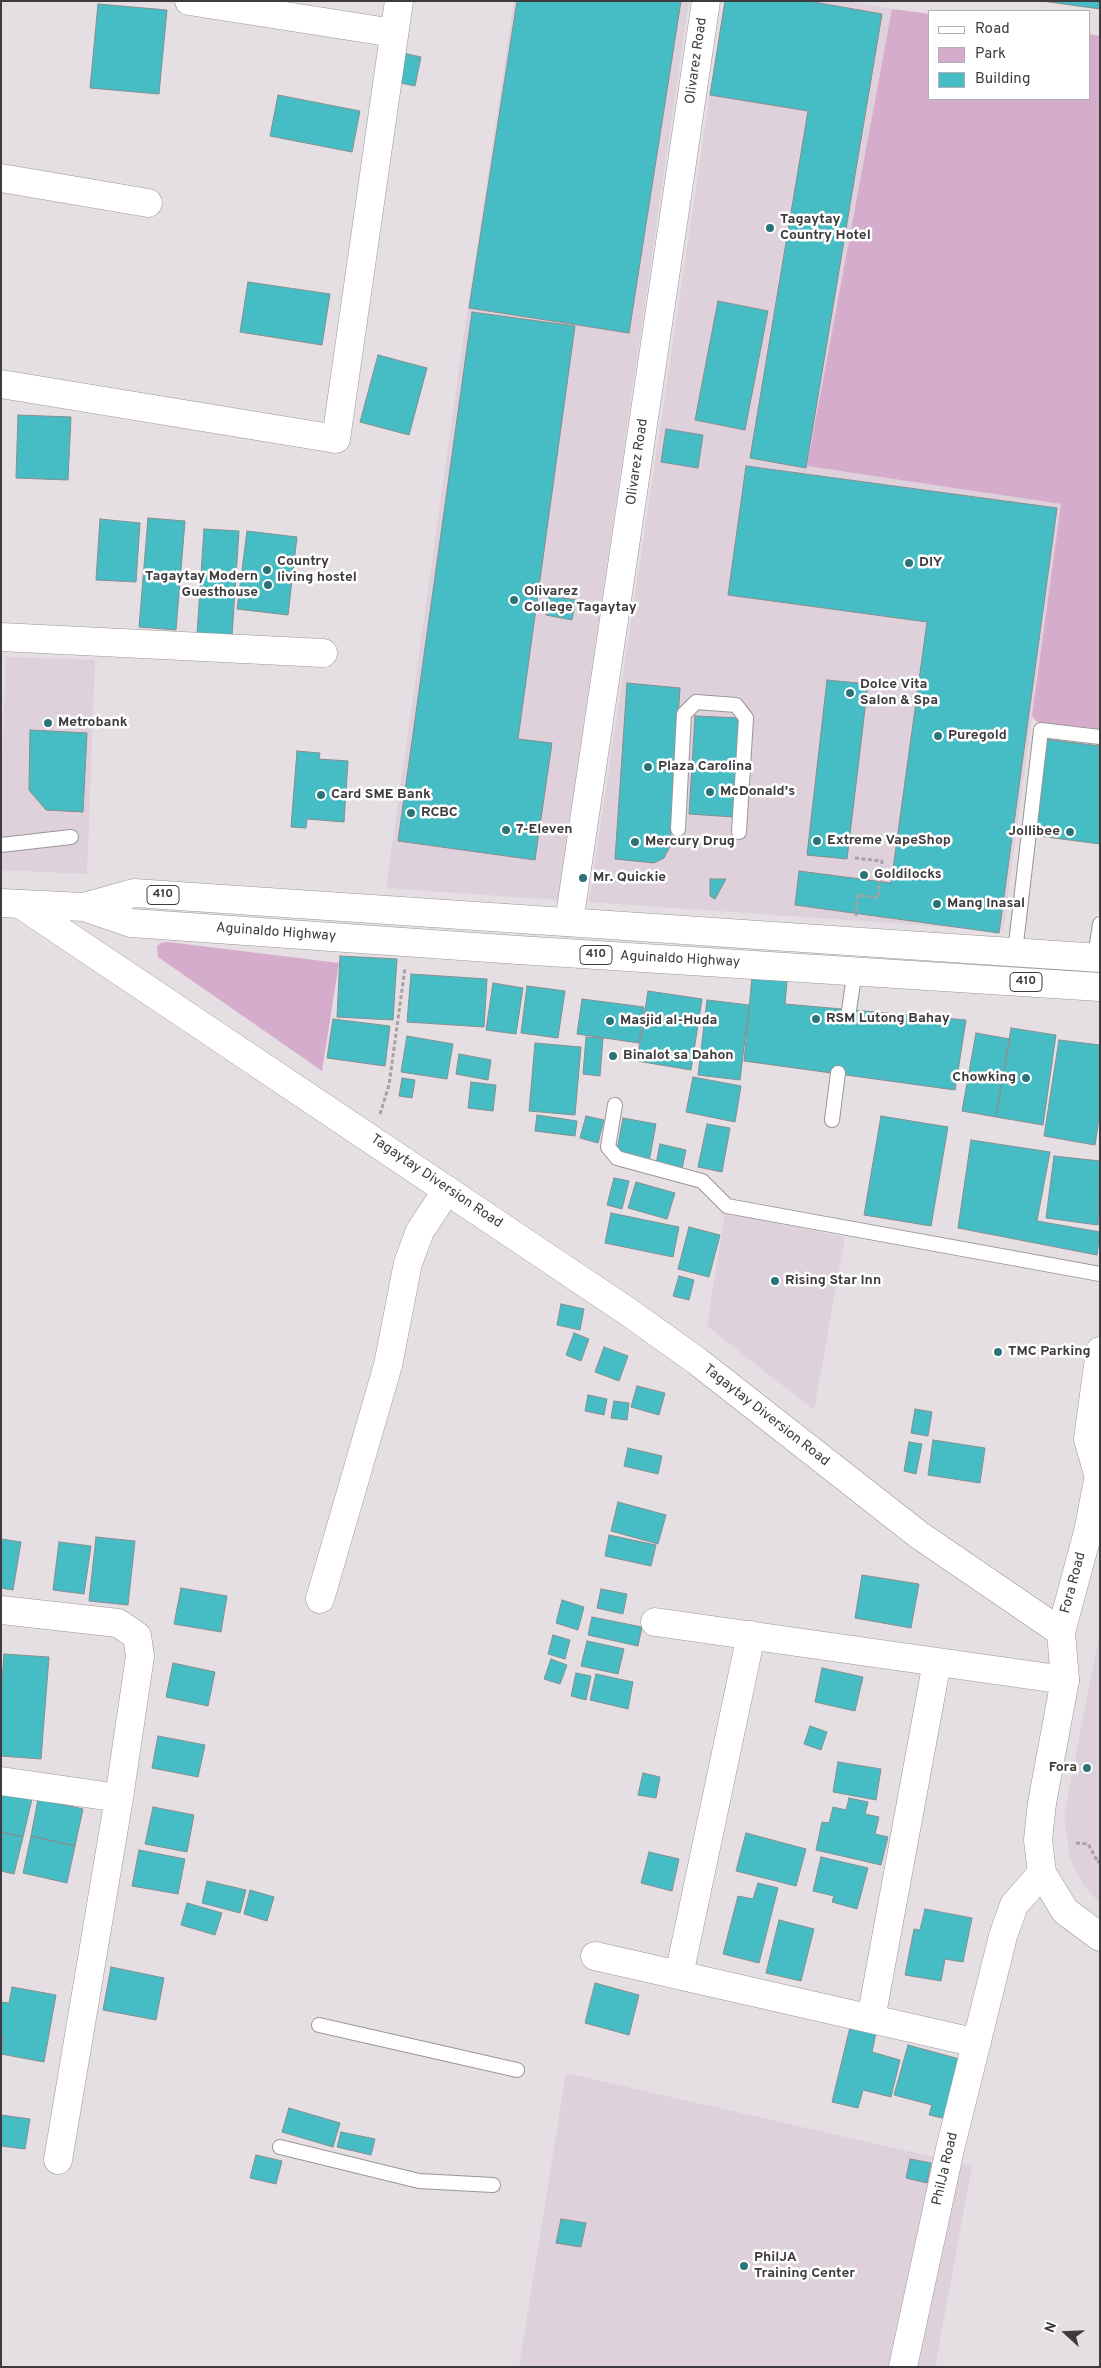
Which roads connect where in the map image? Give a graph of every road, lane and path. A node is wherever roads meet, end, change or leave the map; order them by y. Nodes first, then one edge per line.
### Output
1 (189, 1) edge
2 (399, 1) edge
3 (706, 1) edge
4 (394, 33) junction
5 (1, 178) edge
6 (148, 203) dead end
7 (1, 384) edge
8 (1, 637) edge
9 (323, 653) dead end
10 (1100, 737) edge
11 (678, 829) dead end
12 (739, 832) dead end
13 (71, 837) dead end
14 (1, 845) edge
15 (855, 858) dead end
16 (11, 903) edge
17 (84, 908) junction
18 (856, 914) dead end
19 (570, 922) junction
20 (1100, 924) edge
21 (408, 942) junction
22 (1015, 952) junction
23 (1098, 958) edge
24 (854, 970) junction
25 (1100, 986) edge
26 (849, 1010) dead end
27 (838, 1073) dead end
28 (614, 1105) dead end
29 (832, 1120) dead end
30 (372, 1138) junction
31 (447, 1190) junction
32 (1100, 1274) edge
33 (1100, 1351) edge
34 (1099, 1472) edge
35 (320, 1599) dead end
36 (1, 1610) edge
37 (654, 1622) dead end
38 (1061, 1632) junction
39 (751, 1635) junction
40 (937, 1662) junction
41 (1065, 1680) junction
42 (1, 1781) edge
43 (119, 1798) junction
44 (1076, 1842) dead end
45 (1100, 1860) edge
46 (1042, 1873) junction
47 (1100, 1937) edge
48 (596, 1956) dead end
49 (679, 1975) junction
50 (871, 2019) junction
51 (319, 2025) dead end
52 (977, 2043) junction
53 (517, 2070) dead end
54 (280, 2147) dead end
55 (58, 2160) dead end
56 (493, 2185) dead end
57 (903, 2367) edge

1 - 4 street
2 - 4 street
3 - 19 street, Olivarez Road
4 - 7 street
5 - 6 street
8 - 9 street
10 - 22 lane
11 - 12 lane
13 - 14 lane
15 - 18 path
16 - 17 street, Aguinaldo Highway / 410
16 - 30 street, Tagaytay Diversion Road
17 - 19 street, Aguinaldo Highway / 410
17 - 21 street, Aguinaldo Highway / 410
19 - 22 street, Aguinaldo Highway / 410
20 - 23 lane
21 - 24 street, Aguinaldo Highway / 410
21 - 30 path
22 - 23 street, Aguinaldo Highway / 410
24 - 25 street, Aguinaldo Highway / 410
24 - 26 lane
27 - 29 lane
28 - 32 lane
30 - 31 street, Tagaytay Diversion Road
31 - 35 street
31 - 38 street, Tagaytay Diversion Road
33 - 34 street, Fora Road
34 - 38 street, Fora Road
36 - 43 street
37 - 39 street
38 - 41 street
39 - 40 street
39 - 49 street
40 - 41 street
40 - 50 street
41 - 46 street
42 - 43 street
43 - 55 street
44 - 45 path
46 - 47 street
46 - 52 street, PhilJa Road
48 - 49 street
49 - 50 street
50 - 52 street
51 - 53 lane
52 - 57 street, PhilJa Road
54 - 56 lane

